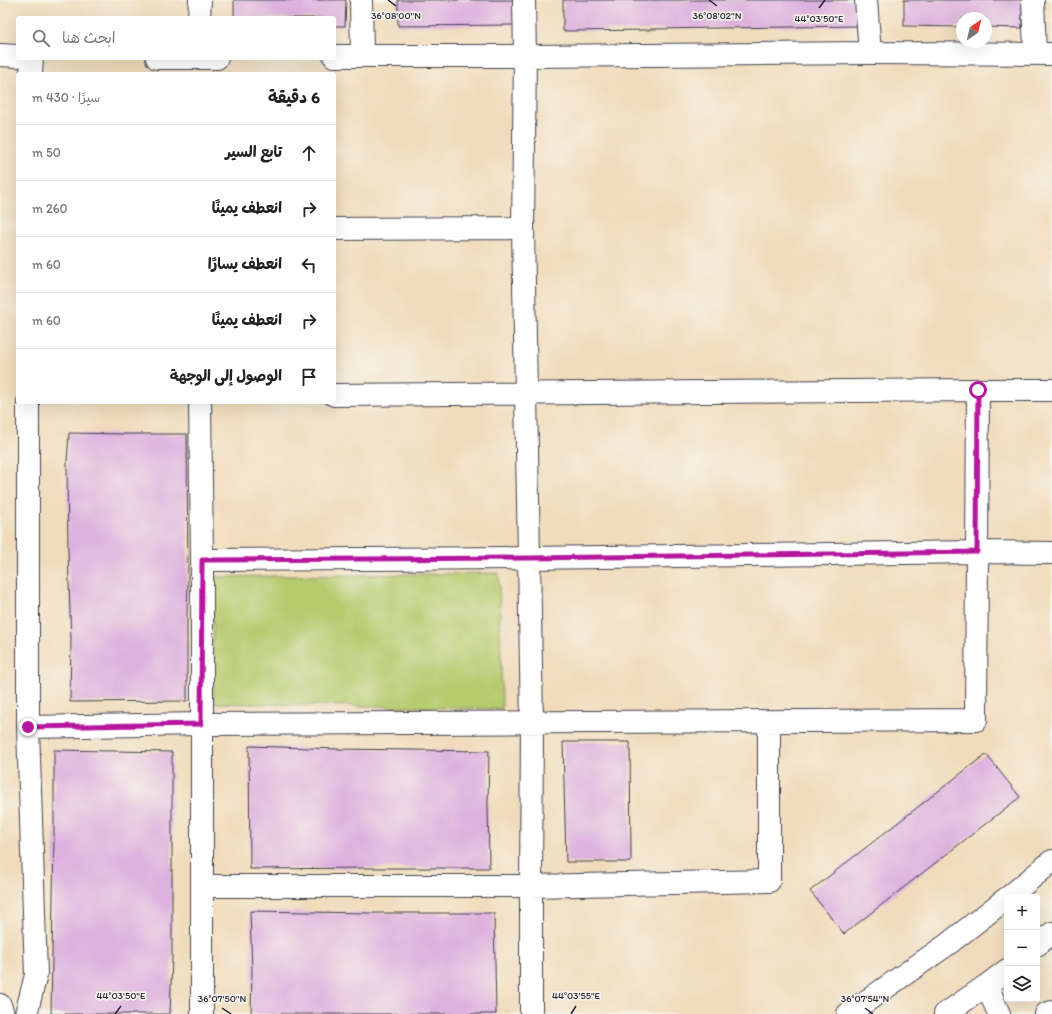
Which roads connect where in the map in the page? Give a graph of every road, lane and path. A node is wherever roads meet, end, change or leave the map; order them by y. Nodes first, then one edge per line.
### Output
1 (200, 0) edge
2 (361, 0) edge
3 (524, 0) edge
4 (866, 0) edge
5 (1033, 0) edge
6 (199, 16) edge
7 (870, 53) junction
8 (1044, 53) edge
9 (0, 55) edge
10 (16, 56) edge
11 (336, 56) edge
12 (362, 56) junction
13 (525, 56) junction
14 (32, 60) edge
15 (199, 60) edge
16 (31, 72) edge
17 (199, 72) edge
18 (336, 228) edge
19 (523, 228) junction
20 (978, 390) junction
21 (1052, 390) edge
22 (526, 394) junction
23 (336, 395) edge
24 (28, 404) edge
25 (200, 404) edge
26 (977, 552) junction
27 (1052, 553) edge
28 (529, 558) junction
29 (202, 560) junction
30 (532, 722) junction
31 (769, 722) junction
32 (201, 724) junction
33 (28, 727) junction
34 (1052, 861) edge
35 (202, 886) junction
36 (530, 886) junction
37 (1013, 894) edge
38 (1004, 901) edge
39 (1052, 933) edge
40 (1040, 943) edge
41 (1004, 972) edge
42 (987, 985) junction
43 (0, 1005) edge
44 (1052, 1012) edge
45 (3, 1014) edge
46 (26, 1014) edge
47 (202, 1014) edge
48 (531, 1014) edge
49 (848, 1014) edge
50 (945, 1014) edge
51 (999, 1014) edge
52 (1046, 1014) edge

1 - 6 street
2 - 12 street
3 - 13 street
4 - 7 street
5 - 8 street
7 - 8 street
7 - 13 street
9 - 10 street
11 - 12 street
12 - 13 street
13 - 19 street
14 - 16 street
15 - 17 street
18 - 19 street
19 - 22 street
20 - 21 street
20 - 22 street
20 - 26 street
22 - 23 street
22 - 28 street
24 - 33 street
25 - 29 street
26 - 27 street
26 - 28 street
26 - 31 street
28 - 29 street
28 - 30 street
29 - 32 street
30 - 31 street
30 - 32 street
30 - 36 street
31 - 36 street
32 - 33 street
32 - 35 street
33 - 46 street
34 - 37 street
35 - 36 street
35 - 47 street
36 - 48 street
38 - 49 street
39 - 40 street
41 - 42 street
42 - 50 street
42 - 51 street
43 - 45 street
44 - 52 street

